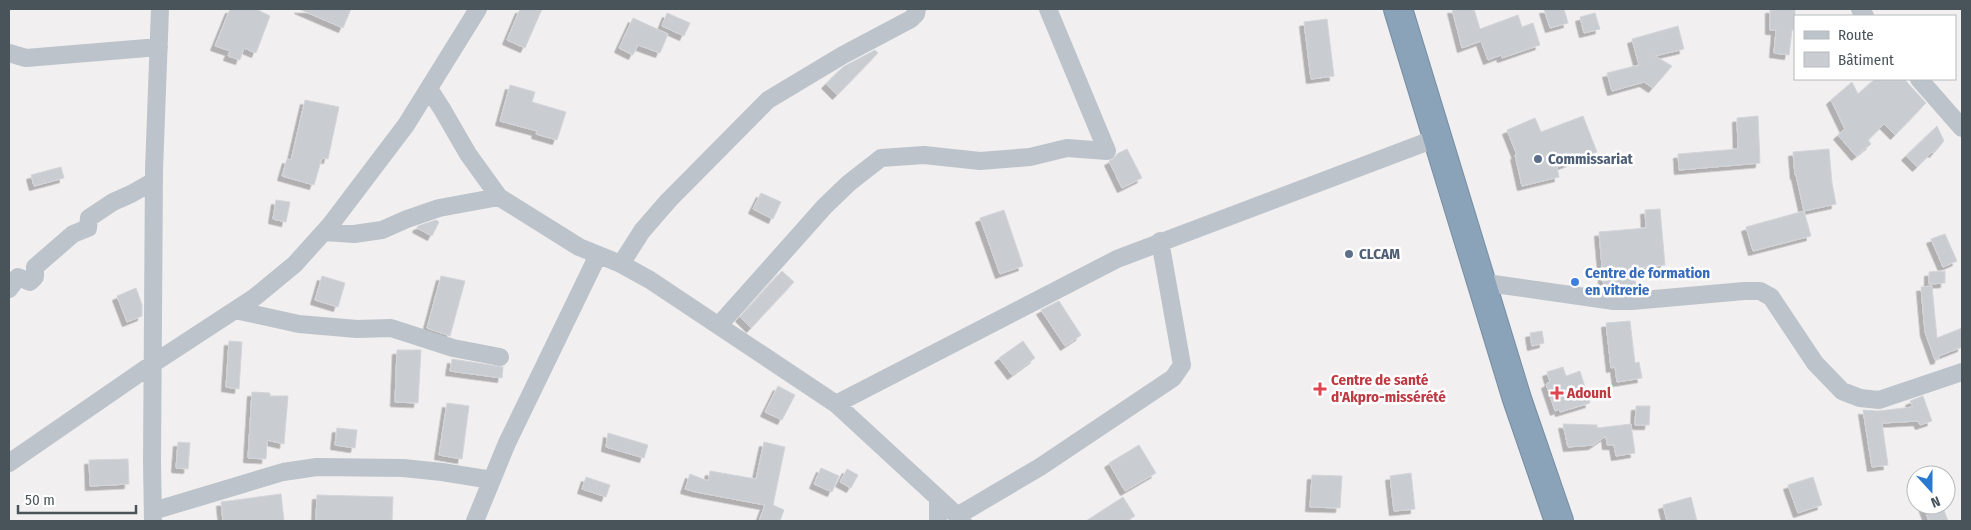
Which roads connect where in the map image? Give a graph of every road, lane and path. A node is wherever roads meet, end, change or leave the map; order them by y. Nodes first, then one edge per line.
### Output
1 (160, 9) edge
2 (478, 9) edge
3 (917, 9) edge
4 (1048, 9) edge
5 (1398, 9) edge
6 (158, 47) junction
7 (9, 53) edge
8 (1920, 80) edge
9 (429, 89) junction
10 (1962, 128) edge
11 (1437, 138) junction
12 (154, 181) junction
13 (499, 197) junction
14 (324, 232) junction
15 (1160, 241) junction
16 (598, 255) junction
17 (620, 264) junction
18 (1480, 282) junction
19 (9, 289) edge
20 (234, 310) junction
21 (719, 325) junction
22 (500, 357) dead end
23 (154, 363) junction
24 (1962, 372) edge
25 (836, 404) junction
26 (9, 463) edge
27 (492, 480) junction
28 (938, 498) junction
29 (153, 516) edge
30 (960, 519) edge
31 (475, 521) edge
32 (938, 521) edge
33 (1560, 521) edge

1 - 6 street
2 - 9 street
3 - 17 street
4 - 21 street
5 - 11 highway
6 - 7 street
6 - 12 street
8 - 10 street
9 - 13 street
9 - 14 street
11 - 15 street
11 - 18 highway
12 - 19 street
12 - 23 street
13 - 14 street
13 - 16 street
14 - 20 street
15 - 25 street
15 - 30 street
16 - 17 street
16 - 27 street
17 - 21 street
18 - 24 street
18 - 33 highway
20 - 22 street
20 - 23 street
21 - 25 street
23 - 26 street
23 - 29 street
25 - 28 street
27 - 29 street
27 - 31 street
28 - 30 street
28 - 32 street

